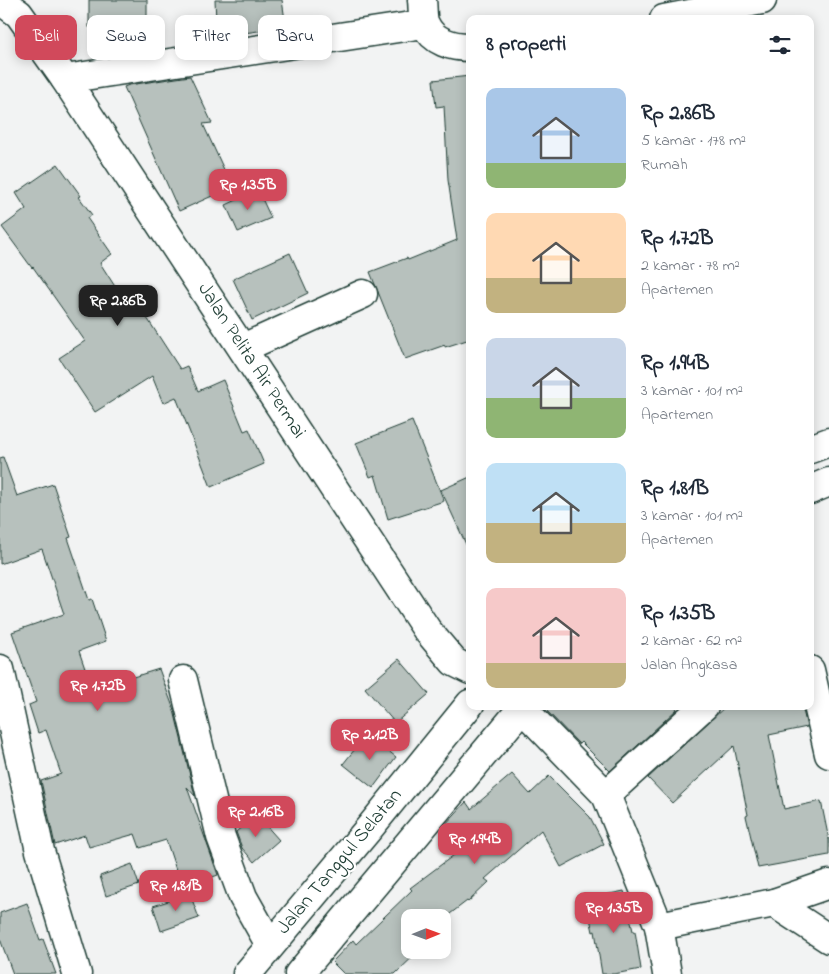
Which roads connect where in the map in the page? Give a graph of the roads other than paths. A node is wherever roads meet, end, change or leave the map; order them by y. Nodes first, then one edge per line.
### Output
1 (0, 0) edge
2 (653, 0) edge
3 (762, 0) edge
4 (423, 12) edge
5 (655, 15) edge
6 (685, 15) edge
7 (466, 47) edge
8 (66, 79) junction
9 (363, 294) dead end
10 (243, 348) junction
11 (829, 442) edge
12 (814, 448) edge
13 (829, 482) edge
14 (814, 488) edge
15 (466, 668) edge
16 (0, 669) edge
17 (183, 680) dead end
18 (814, 688) edge
19 (466, 709) edge
20 (519, 710) edge
21 (525, 710) edge
22 (700, 710) edge
23 (829, 754) edge
24 (606, 795) junction
25 (829, 884) edge
26 (774, 903) junction
27 (659, 926) junction
28 (829, 939) edge
29 (259, 964) edge
30 (77, 974) edge
31 (299, 974) edge
32 (667, 974) edge

1 - 8 street, Jalan Pelita Air Permai
2 - 5 street
3 - 6 street
4 - 7 street
4 - 8 street
8 - 10 street, Jalan Pelita Air Permai
9 - 10 street
10 - 15 street, Jalan Pelita Air Permai
11 - 12 street
13 - 14 street
16 - 30 street
17 - 29 street
18 - 23 street
19 - 29 street, Jalan Tanggul Selatan
20 - 31 street, Jalan Tanggul Selatan
21 - 24 street
22 - 24 street
24 - 27 street
25 - 26 street
26 - 27 street
26 - 28 street
27 - 32 street

